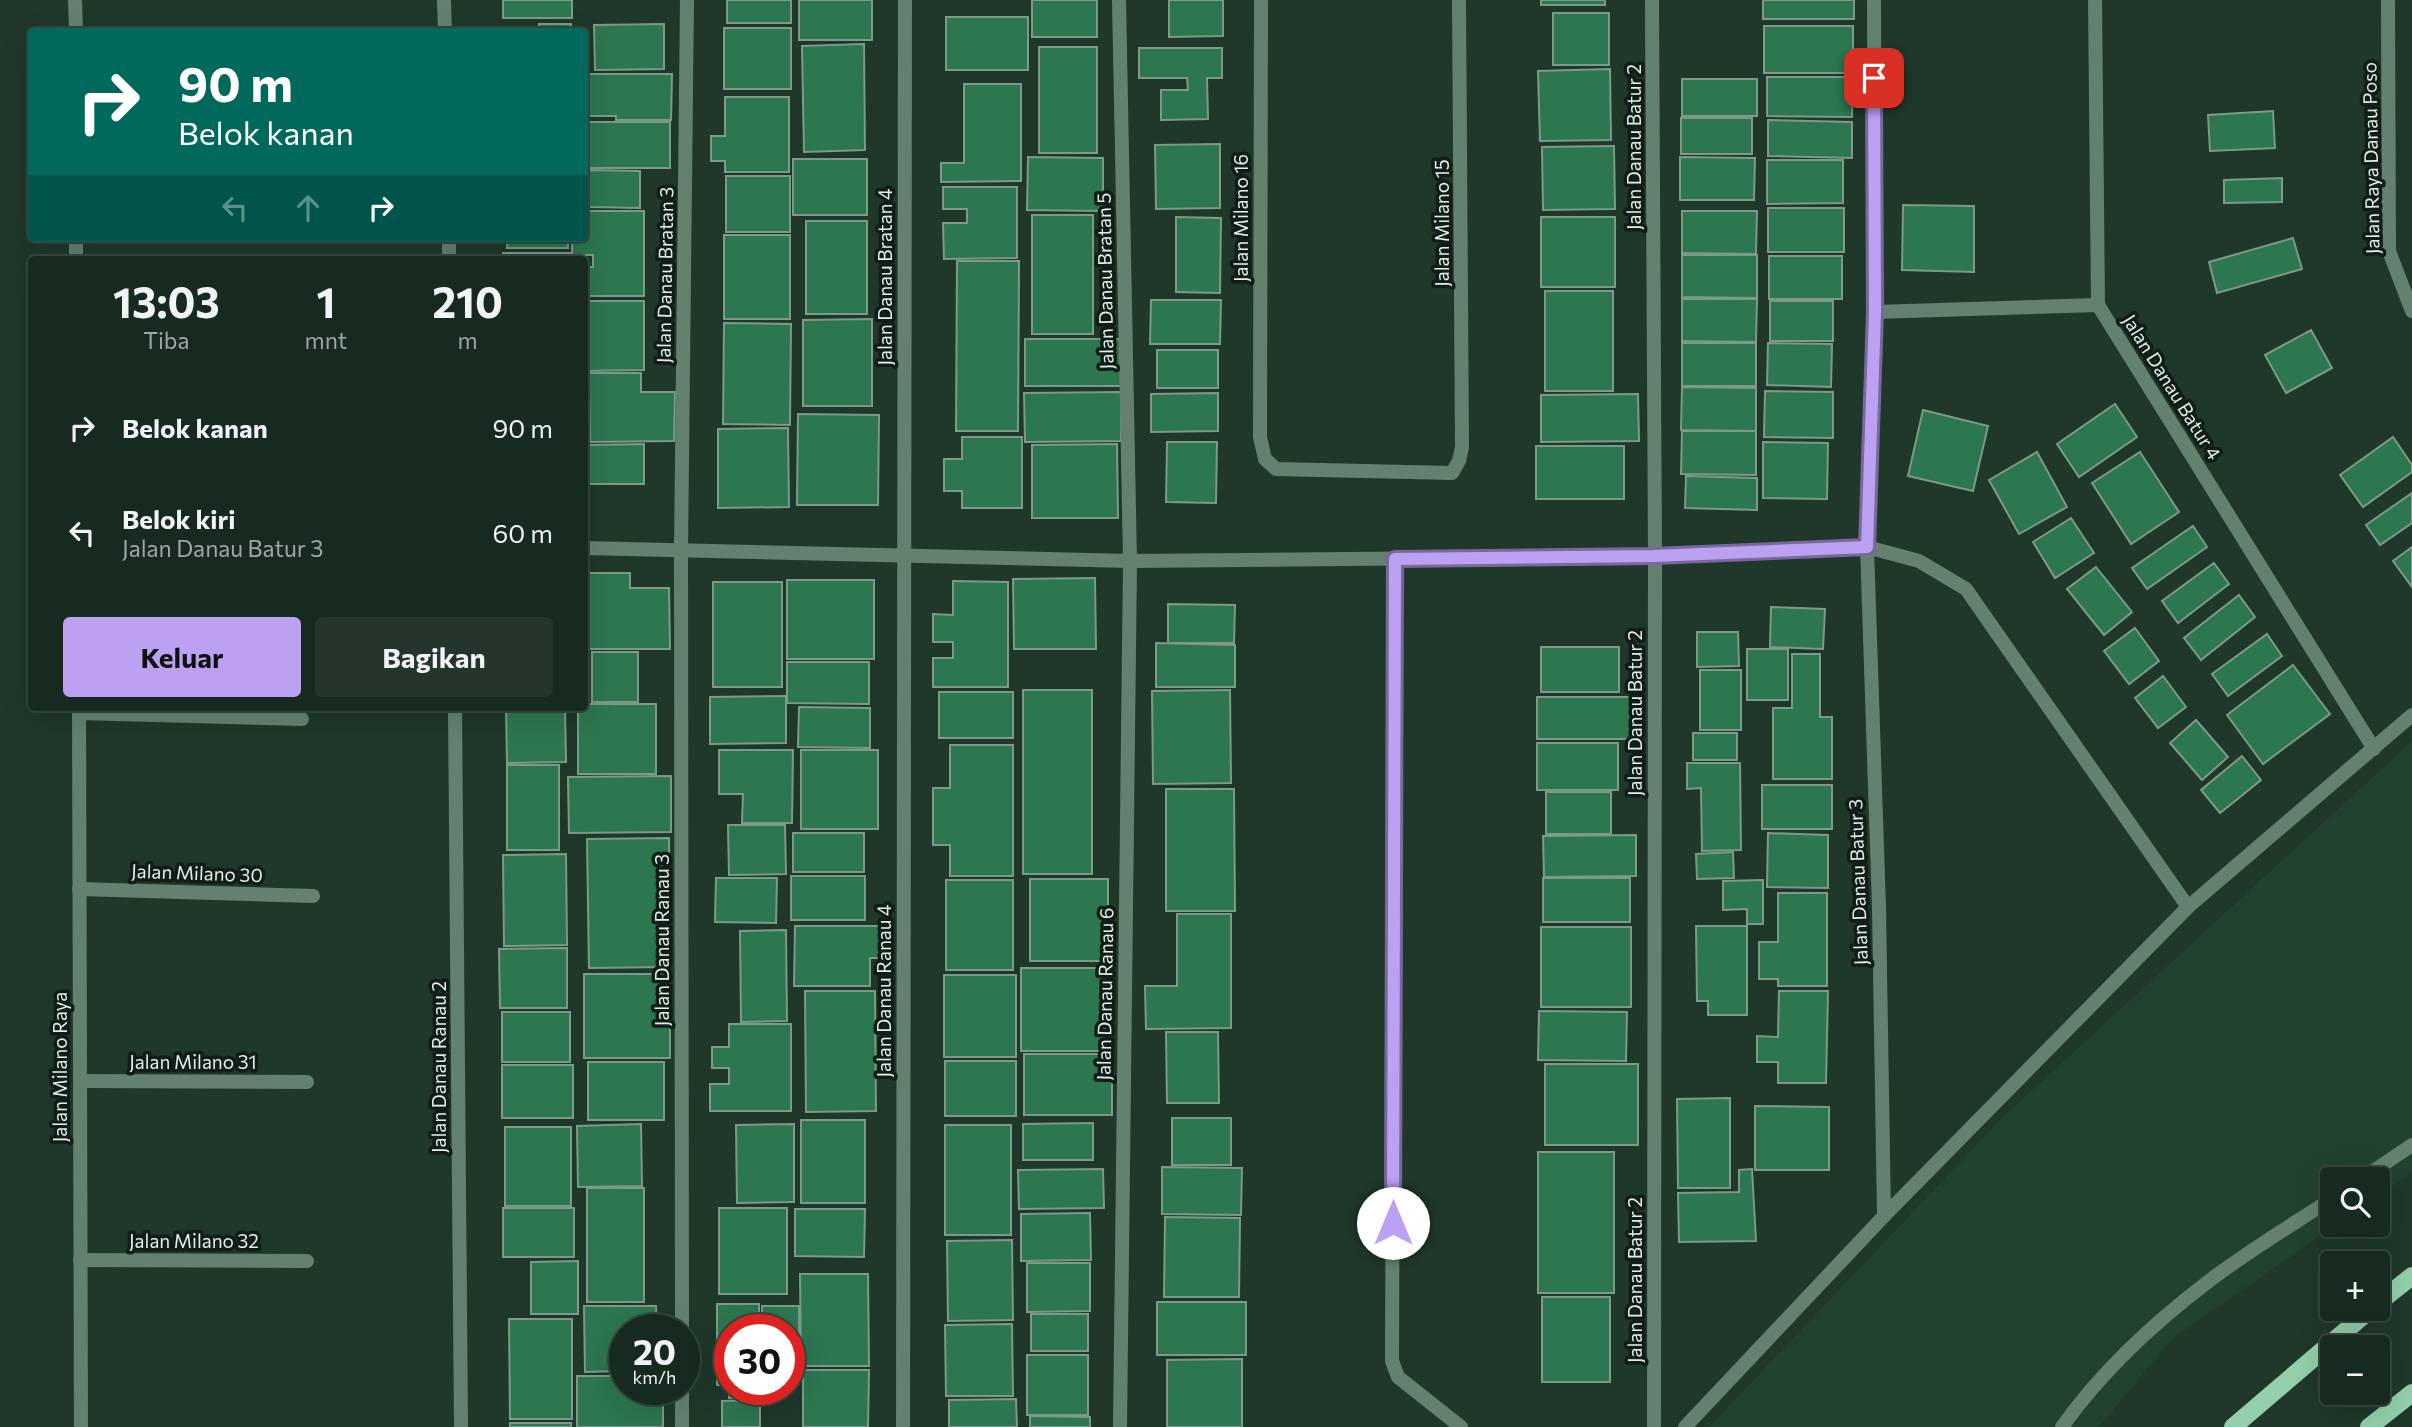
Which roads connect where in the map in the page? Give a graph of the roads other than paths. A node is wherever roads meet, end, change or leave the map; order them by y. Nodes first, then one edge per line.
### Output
1 (75, 0) edge
2 (444, 0) edge
3 (687, 0) edge
4 (905, 0) edge
5 (1119, 0) edge
6 (1261, 0) edge
7 (1460, 0) edge
8 (1652, 0) edge
9 (1874, 0) edge
10 (2095, 0) edge
11 (2388, 0) edge
12 (76, 28) edge
13 (445, 28) edge
14 (2098, 305) junction
15 (2412, 311) edge
16 (1875, 312) junction
17 (1462, 447) joint
18 (1867, 547) junction
19 (588, 548) edge
20 (681, 551) junction
21 (904, 555) junction
22 (1654, 556) junction
23 (1395, 559) junction
24 (1129, 561) junction
25 (79, 711) edge
26 (104, 711) edge
27 (456, 711) edge
28 (2412, 715) edge
29 (302, 719) dead end
30 (2374, 749) junction
31 (79, 889) junction
32 (313, 896) dead end
33 (2188, 907) junction
34 (80, 1081) junction
35 (307, 1082) dead end
36 (2412, 1144) edge
37 (2379, 1167) edge
38 (2320, 1207) edge
39 (1884, 1216) junction
40 (80, 1260) junction
41 (307, 1261) dead end
42 (2412, 1276) edge
43 (2390, 1293) edge
44 (682, 1314) edge
45 (2357, 1321) edge
46 (2412, 1393) edge
47 (682, 1405) edge
48 (81, 1427) edge
49 (461, 1427) edge
50 (682, 1427) edge
51 (903, 1427) edge
52 (1119, 1427) edge
53 (1461, 1427) edge
54 (1654, 1427) edge
55 (1685, 1427) edge
56 (2062, 1427) edge
57 (2232, 1427) edge
58 (2369, 1427) edge

1 - 12 street
2 - 13 street
3 - 20 street, Jalan Danau Bratan 3
4 - 21 street, Jalan Danau Bratan 4
5 - 24 street, Jalan Danau Bratan 5
6 - 17 street, Jalan Milano 16
7 - 17 street, Jalan Milano 15
8 - 22 street, Jalan Danau Batur 2
9 - 16 street, Jalan Danau Batur 3
10 - 14 street, Jalan Danau Batur 4
11 - 15 street, Jalan Raya Danau Poso
14 - 16 street
14 - 30 street, Jalan Danau Batur 4
16 - 18 street, Jalan Danau Batur 3
18 - 22 street
18 - 33 street
18 - 39 street, Jalan Danau Batur 3
19 - 20 street
20 - 21 street
20 - 44 street, Jalan Danau Ranau 3
21 - 24 street
21 - 51 street, Jalan Danau Ranau 4
22 - 23 street
22 - 54 street, Jalan Danau Batur 2
23 - 24 street
23 - 53 street
24 - 52 street, Jalan Danau Ranau 6
25 - 31 street, Jalan Milano Raya
26 - 29 street
27 - 49 street, Jalan Danau Ranau 2
28 - 30 street
30 - 33 street
31 - 32 street, Jalan Milano 30
31 - 34 street, Jalan Milano Raya
33 - 39 street
34 - 35 street, Jalan Milano 31
34 - 40 street, Jalan Milano Raya
36 - 37 street
38 - 56 street
39 - 55 street
40 - 41 street, Jalan Milano 32
40 - 48 street, Jalan Milano Raya
42 - 43 main road
45 - 57 main road
46 - 58 main road
47 - 50 street

